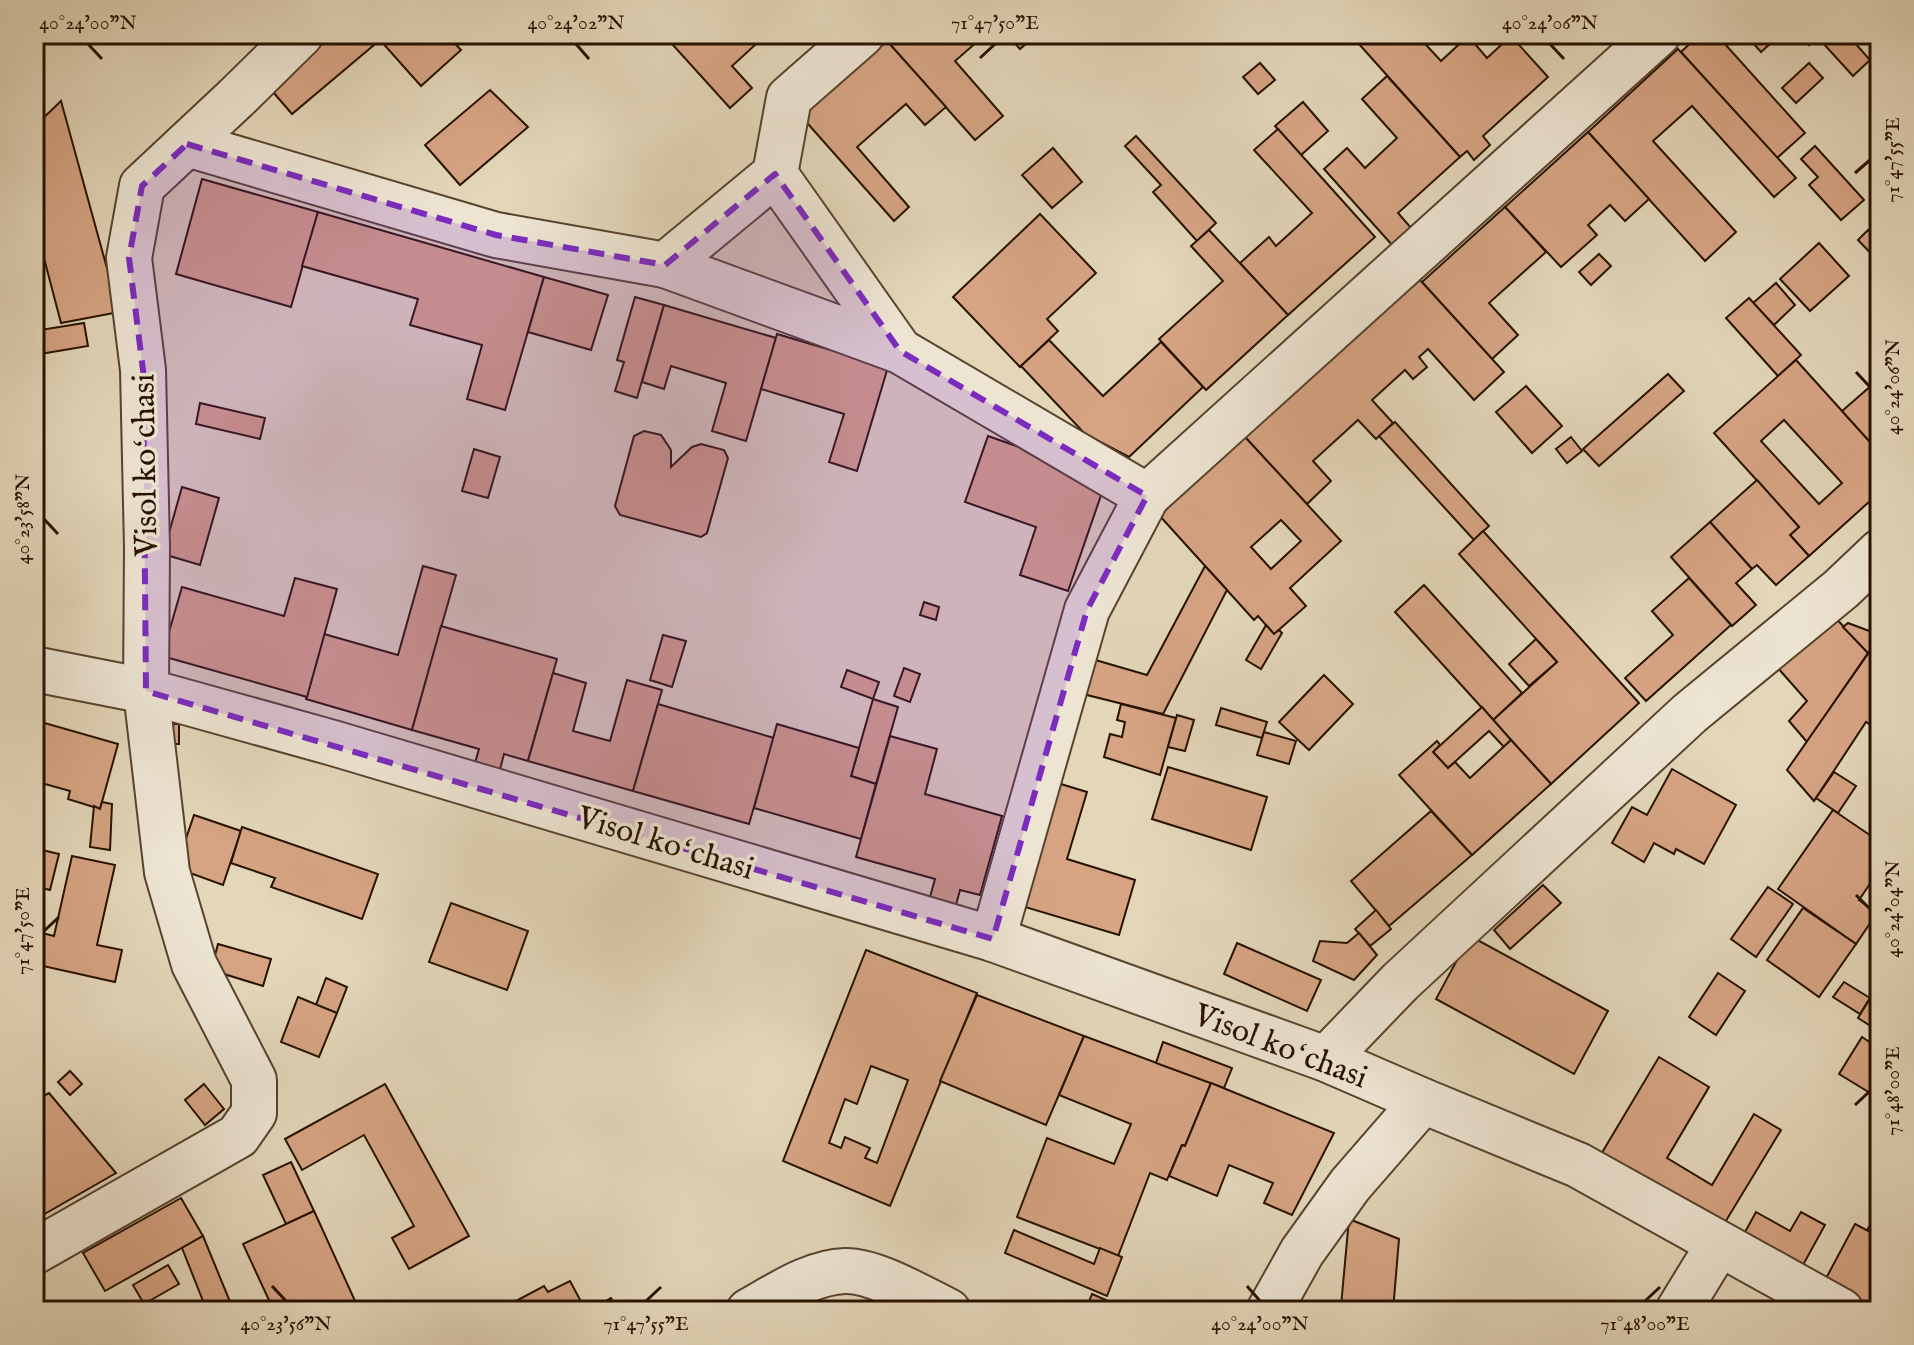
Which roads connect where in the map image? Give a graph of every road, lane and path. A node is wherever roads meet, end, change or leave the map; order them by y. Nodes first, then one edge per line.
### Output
1 (301, 34) edge
2 (862, 34) edge
3 (1658, 34) edge
4 (187, 144) junction
5 (775, 174) junction
6 (665, 265) junction
7 (900, 351) junction
8 (1147, 496) junction
9 (1880, 552) edge
10 (34, 669) edge
11 (146, 691) junction
12 (993, 939) junction
13 (1326, 1059) junction
14 (1423, 1101) junction
15 (1719, 1244) junction
16 (34, 1252) edge
17 (749, 1311) edge
18 (948, 1311) edge
19 (1269, 1311) edge
20 (1678, 1311) edge
21 (1841, 1311) edge

1 - 4 street, Visol koʻchasi
2 - 5 street
3 - 8 street
4 - 6 street
4 - 11 street, Visol koʻchasi
5 - 6 street
5 - 7 street
6 - 7 street
7 - 8 street
8 - 12 street
9 - 13 street
10 - 11 street
11 - 12 street, Visol koʻchasi
11 - 16 street
12 - 13 street, Visol koʻchasi
13 - 14 street, Visol koʻchasi
14 - 15 street, Visol koʻchasi
14 - 19 street
15 - 20 street
15 - 21 street, Visol koʻchasi
17 - 18 street

